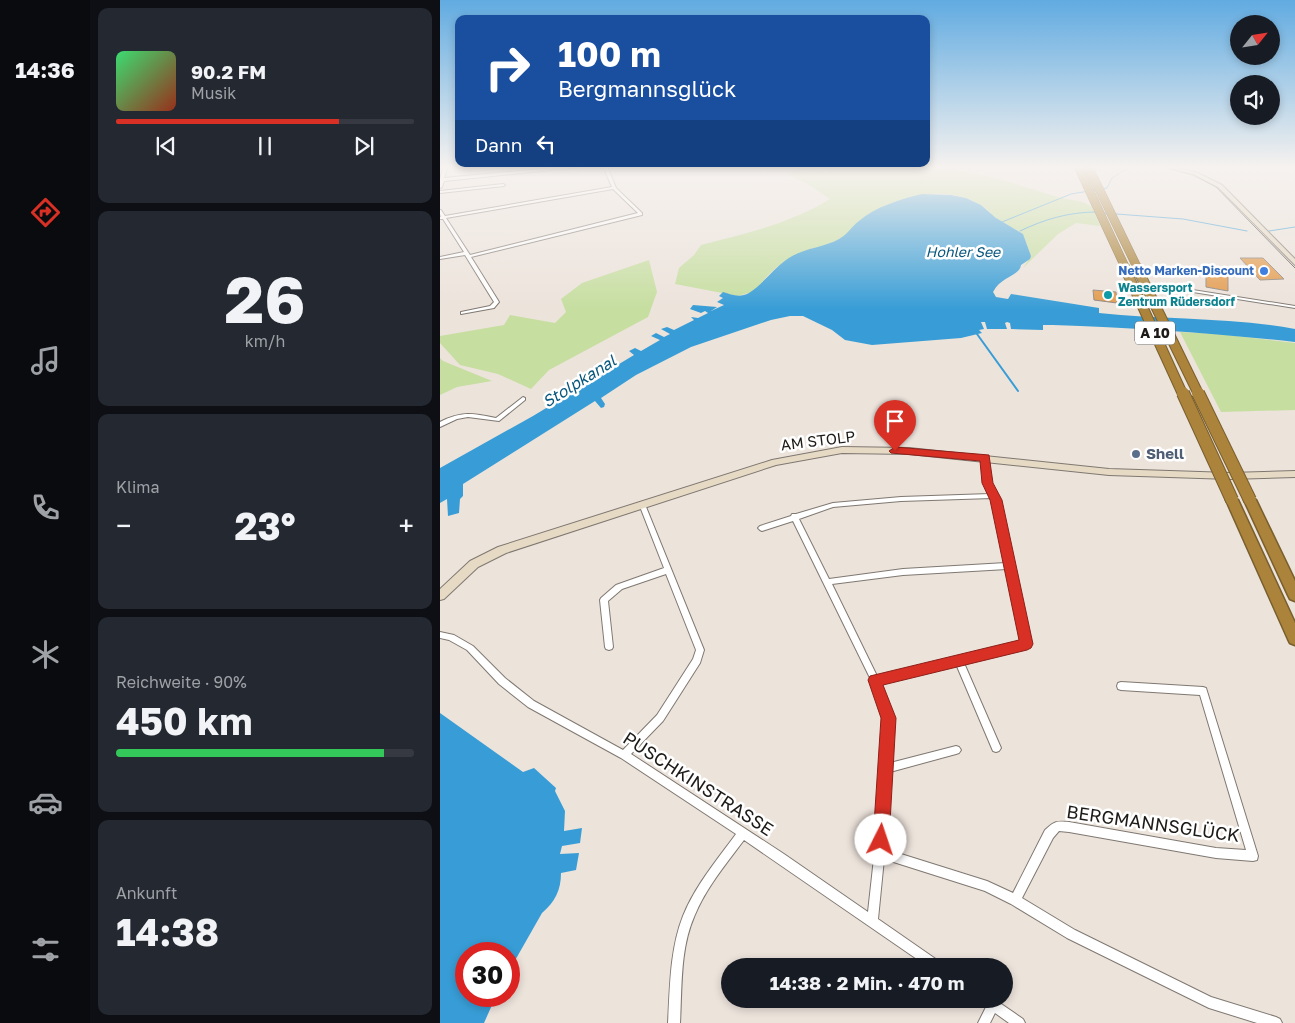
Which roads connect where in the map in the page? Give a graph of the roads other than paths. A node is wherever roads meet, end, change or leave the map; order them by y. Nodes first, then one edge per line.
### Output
1 (466, 214) edge
2 (641, 214) edge
3 (1100, 214) edge
4 (1111, 214) edge
5 (1247, 214) edge
6 (442, 218) edge
7 (467, 255) junction
8 (440, 258) edge
9 (1295, 263) edge
10 (1122, 285) dead end
11 (1295, 306) edge
12 (463, 313) dead end
13 (523, 399) dead end
14 (440, 425) edge
15 (985, 458) junction
16 (1295, 474) edge
17 (993, 496) junction
18 (642, 504) junction
19 (794, 516) junction
20 (762, 528) dead end
21 (1010, 566) junction
22 (668, 570) junction
23 (826, 582) junction
24 (1295, 595) edge
25 (440, 596) edge
26 (440, 635) edge
27 (1295, 640) edge
28 (609, 647) dead end
29 (959, 661) junction
30 (875, 680) junction
31 (1121, 686) dead end
32 (996, 748) dead end
33 (956, 750) dead end
34 (624, 755) junction
35 (887, 768) junction
36 (742, 834) junction
37 (880, 853) junction
38 (1015, 900) junction
39 (872, 922) junction
40 (924, 958) edge
41 (988, 1008) edge
42 (998, 1008) edge
43 (674, 1023) edge
44 (984, 1023) edge
45 (1019, 1023) edge
46 (1276, 1023) edge

1 - 6 street
2 - 7 street
3 - 27 highway, A 10, bridge
4 - 24 highway, A 10, bridge
5 - 9 main road
6 - 7 street
7 - 8 street
7 - 12 street
10 - 11 street
13 - 14 street
15 - 16 main road, AM STOLP
15 - 17 street
15 - 18 main road, AM STOLP
17 - 19 street
17 - 21 street
18 - 22 street
18 - 25 main road, AM STOLP
19 - 20 street
19 - 23 street
21 - 23 street
21 - 29 street
22 - 28 street
22 - 34 street
23 - 30 street
26 - 34 street, PUSCHKINSTRASSE
29 - 30 street
29 - 32 street
30 - 35 street
31 - 38 street, BERGMANNSGLÜCK
33 - 35 street
34 - 36 street, PUSCHKINSTRASSE
35 - 37 street
36 - 39 street, PUSCHKINSTRASSE
36 - 43 street
37 - 38 street
37 - 39 street
38 - 46 street
39 - 40 street, PUSCHKINSTRASSE
41 - 44 street
42 - 45 street

